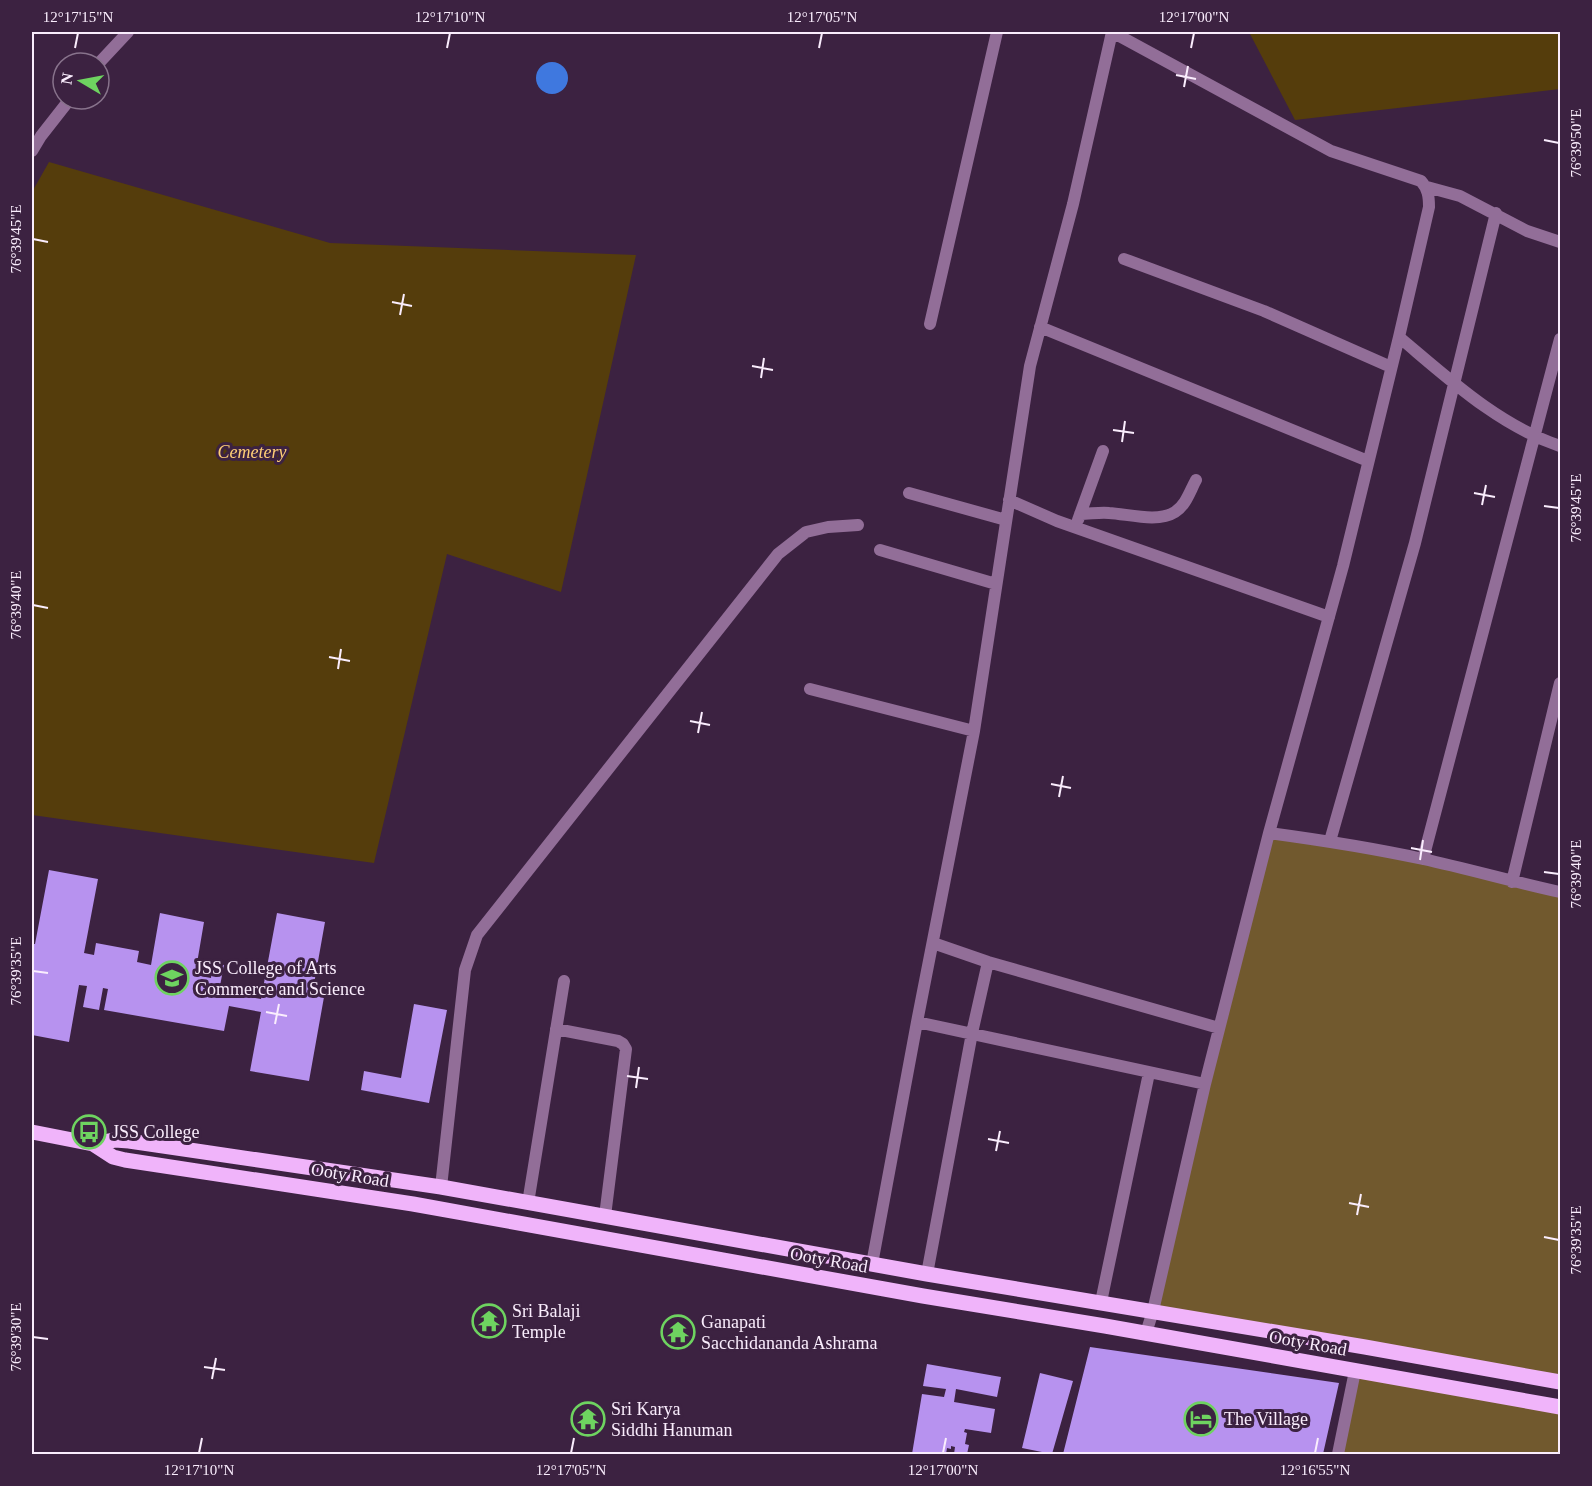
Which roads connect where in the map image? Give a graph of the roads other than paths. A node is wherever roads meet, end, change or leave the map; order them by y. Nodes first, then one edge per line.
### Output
1 (128, 32) edge
2 (998, 32) edge
3 (1112, 32) edge
4 (110, 51) edge
5 (61, 111) edge
6 (32, 152) edge
7 (1427, 187) junction
8 (1496, 213) junction
9 (1560, 242) edge
10 (1124, 259) dead end
11 (930, 324) dead end
12 (1040, 327) junction
13 (1399, 337) junction
14 (1560, 339) edge
15 (1391, 367) junction
16 (1454, 383) junction
17 (1536, 438) junction
18 (1560, 446) edge
19 (1103, 451) dead end
20 (1368, 461) junction
21 (1196, 480) dead end
22 (909, 493) dead end
23 (1009, 500) junction
24 (1080, 514) junction
25 (1006, 520) junction
26 (858, 525) dead end
27 (1076, 527) junction
28 (880, 550) dead end
29 (996, 584) junction
30 (1329, 617) junction
31 (1560, 683) edge
32 (810, 689) dead end
33 (974, 731) junction
34 (1269, 833) junction
35 (1330, 841) junction
36 (1423, 859) junction
37 (1512, 882) junction
38 (1560, 892) edge
39 (933, 943) junction
40 (988, 962) junction
41 (564, 981) dead end
42 (917, 1022) junction
43 (1220, 1028) junction
44 (556, 1029) junction
45 (972, 1033) junction
46 (1149, 1073) junction
47 (1205, 1084) junction
48 (32, 1132) edge
49 (93, 1144) junction
50 (441, 1187) junction
51 (528, 1203) junction
52 (605, 1216) junction
53 (872, 1264) junction
54 (927, 1274) junction
55 (1101, 1302) junction
56 (1153, 1311) junction
57 (1146, 1333) junction
58 (1355, 1371) junction
59 (1560, 1382) edge
60 (1560, 1407) edge
61 (1338, 1455) edge

1 - 4 street
2 - 11 street
3 - 7 street
3 - 12 street
5 - 6 street
7 - 8 street
7 - 13 street
8 - 9 street
8 - 16 street
10 - 15 street
12 - 20 street
12 - 23 street
13 - 15 street
13 - 16 street
14 - 17 street
15 - 20 street
16 - 17 street
16 - 35 street
17 - 18 street
17 - 36 street
19 - 24 street
20 - 30 street
21 - 24 street
22 - 25 street
23 - 25 street
23 - 27 street
24 - 27 street
25 - 29 street
26 - 50 street
27 - 30 street
28 - 29 street
29 - 33 street
30 - 34 street
31 - 37 street
32 - 33 street
33 - 39 street
34 - 35 street
34 - 43 street
35 - 36 street
36 - 37 street
37 - 38 street
39 - 40 street
39 - 42 street
40 - 43 street
40 - 45 street
41 - 44 street
42 - 45 street
42 - 53 street
43 - 47 street
44 - 51 street
44 - 52 street
45 - 46 street
45 - 54 street
46 - 47 street
46 - 55 street
47 - 56 street
48 - 49 main road, Ooty Road
49 - 50 main road, Ooty Road
49 - 57 main road, Ooty Road
50 - 51 main road, Ooty Road
51 - 52 main road, Ooty Road
52 - 53 main road, Ooty Road
53 - 54 main road, Ooty Road
54 - 55 main road, Ooty Road
55 - 56 main road, Ooty Road
56 - 57 street
56 - 59 main road, Ooty Road
57 - 58 main road, Ooty Road
58 - 60 main road, Ooty Road
58 - 61 street

